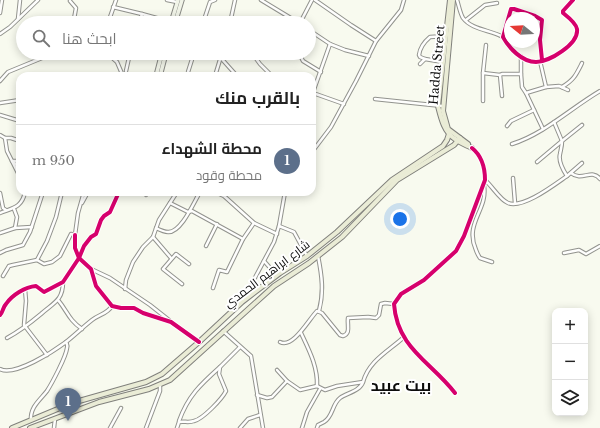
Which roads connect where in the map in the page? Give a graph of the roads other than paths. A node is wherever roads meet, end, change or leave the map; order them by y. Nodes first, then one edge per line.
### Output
1 (2, 0) edge
2 (20, 0) edge
3 (38, 0) edge
4 (116, 0) edge
5 (167, 0) edge
6 (182, 0) edge
7 (215, 0) edge
8 (235, 0) edge
9 (261, 0) edge
10 (314, 0) edge
11 (404, 0) edge
12 (450, 0) edge
13 (453, 0) edge
14 (457, 0) edge
15 (573, 0) edge
16 (70, 1) dead end
17 (178, 1) edge
18 (497, 3) dead end
19 (114, 7) junction
20 (0, 13) edge
21 (142, 14) joint
22 (18, 16) edge
23 (21, 16) edge
24 (75, 16) edge
25 (111, 16) edge
26 (149, 16) edge
27 (174, 16) edge
28 (175, 16) edge
29 (205, 16) edge
30 (232, 16) edge
31 (287, 16) edge
32 (304, 16) edge
33 (466, 20) junction
34 (16, 21) edge
35 (0, 34) edge
36 (316, 35) edge
37 (448, 36) junction
38 (503, 37) junction
39 (376, 41) junction
40 (330, 44) junction
41 (486, 45) dead end
42 (369, 56) junction
43 (521, 56) junction
44 (425, 58) junction
45 (37, 60) edge
46 (115, 60) edge
47 (128, 60) edge
48 (160, 60) edge
49 (164, 60) edge
50 (192, 60) edge
51 (219, 60) edge
52 (223, 60) edge
53 (257, 60) edge
54 (302, 60) edge
55 (541, 61) junction
56 (444, 62) junction
57 (582, 63) dead end
58 (420, 64) dead end
59 (126, 71) dead end
60 (121, 72) edge
61 (157, 72) edge
62 (161, 72) edge
63 (188, 72) dead end
64 (216, 72) edge
65 (233, 72) edge
66 (268, 72) edge
67 (321, 72) junction
68 (483, 73) junction
69 (520, 74) junction
70 (500, 75) junction
71 (0, 81) edge
72 (316, 86) edge
73 (546, 87) junction
74 (562, 87) junction
75 (568, 90) dead end
76 (600, 91) edge
77 (526, 93) junction
78 (316, 95) edge
79 (502, 96) dead end
80 (375, 99) dead end
81 (16, 101) edge
82 (483, 101) dead end
83 (0, 103) edge
84 (344, 104) junction
85 (440, 106) junction
86 (534, 110) junction
87 (0, 115) edge
88 (16, 120) edge
89 (554, 122) junction
90 (582, 125) dead end
91 (507, 126) dead end
92 (543, 129) junction
93 (448, 134) junction
94 (0, 135) edge
95 (4, 138) junction
96 (459, 139) junction
97 (16, 140) edge
98 (562, 141) junction
99 (512, 144) dead end
100 (454, 145) junction
101 (466, 145) junction
102 (316, 147) edge
103 (472, 148) junction
104 (12, 161) junction
105 (16, 161) edge
106 (538, 162) dead end
107 (582, 163) dead end
108 (16, 164) edge
109 (415, 166) junction
110 (16, 169) edge
111 (571, 173) junction
112 (567, 176) junction
113 (514, 178) dead end
114 (600, 179) edge
115 (485, 180) junction
116 (386, 185) junction
117 (484, 186) junction
118 (389, 189) junction
119 (0, 193) edge
120 (24, 196) edge
121 (42, 196) edge
122 (61, 196) edge
123 (83, 196) edge
124 (86, 196) edge
125 (117, 196) edge
126 (174, 196) edge
127 (198, 196) edge
128 (224, 196) edge
129 (284, 196) edge
130 (515, 202) junction
131 (82, 203) junction
132 (170, 203) junction
133 (14, 209) junction
134 (6, 210) junction
135 (188, 212) junction
136 (0, 213) edge
137 (254, 223) junction
138 (217, 224) junction
139 (279, 226) junction
140 (32, 227) junction
141 (15, 228) junction
142 (156, 228) junction
143 (0, 233) edge
144 (277, 234) junction
145 (75, 236) junction
146 (153, 237) junction
147 (243, 239) junction
148 (206, 246) dead end
149 (600, 246) edge
150 (0, 253) edge
151 (564, 253) dead end
152 (307, 256) junction
153 (318, 256) junction
154 (79, 258) junction
155 (171, 258) junction
156 (37, 260) junction
157 (264, 261) junction
158 (492, 262) dead end
159 (296, 263) junction
160 (189, 264) dead end
161 (91, 269) junction
162 (300, 270) junction
163 (280, 274) junction
164 (2, 276) dead end
165 (63, 282) junction
166 (182, 284) dead end
167 (213, 288) dead end
168 (25, 289) junction
169 (125, 289) junction
170 (58, 300) junction
171 (242, 302) junction
172 (394, 304) junction
173 (112, 306) junction
174 (319, 311) junction
175 (0, 315) edge
176 (171, 322) junction
177 (25, 328) junction
178 (82, 329) junction
179 (224, 331) junction
180 (301, 333) junction
181 (7, 338) dead end
182 (403, 338) junction
183 (66, 342) junction
184 (199, 342) junction
185 (280, 342) dead end
186 (240, 347) junction
187 (47, 355) junction
188 (220, 367) junction
189 (0, 369) edge
190 (277, 370) dead end
191 (287, 381) junction
192 (363, 382) junction
193 (160, 385) junction
194 (317, 386) junction
195 (320, 389) junction
196 (455, 394) dead end
197 (257, 395) junction
198 (72, 403) junction
199 (121, 408) dead end
200 (74, 411) junction
201 (260, 415) junction
202 (56, 418) junction
203 (30, 420) junction
204 (179, 422) junction
205 (12, 428) edge
206 (30, 428) edge
207 (54, 428) edge
208 (110, 428) edge
209 (146, 428) edge
210 (176, 428) edge
211 (240, 428) edge
212 (263, 428) edge
213 (302, 428) edge
214 (317, 428) edge

1 - 20 street
2 - 22 street
3 - 23 street
4 - 19 street
5 - 17 street
6 - 28 street
7 - 29 street
8 - 30 street
9 - 31 street
10 - 32 street
10 - 39 street
11 - 39 street
12 - 37 main road, Hadda Street
13 - 37 main road, Hadda Street
14 - 33 street
15 - 55 street
16 - 24 street
17 - 27 street
18 - 33 street
19 - 21 street
19 - 25 street
21 - 26 street
33 - 38 street
34 - 35 street
36 - 40 street
37 - 44 street
37 - 56 main road, Hadda Street
37 - 85 main road, Hadda Street
38 - 43 street
38 - 55 street
39 - 42 street
40 - 42 street
40 - 67 street
41 - 68 street
42 - 84 street
43 - 55 street
43 - 69 street
44 - 56 street
44 - 58 street
45 - 71 street
46 - 60 street
47 - 59 street
48 - 61 street
49 - 62 street
50 - 63 street
51 - 64 street
52 - 65 street
53 - 66 street
54 - 67 street
55 - 73 street
56 - 85 main road, Hadda Street
57 - 74 street
67 - 72 street
68 - 70 street
68 - 82 street
69 - 70 street
69 - 77 street
70 - 79 street
73 - 74 street
73 - 77 street
74 - 75 street
76 - 89 street
77 - 86 street
78 - 84 street
80 - 85 street
81 - 83 street
84 - 102 street
85 - 93 main road, Hadda Street
85 - 96 main road, Hadda Street
86 - 91 street
86 - 92 street
87 - 88 street
89 - 92 street
89 - 98 street
90 - 98 street
92 - 99 street
93 - 96 main road, Hadda Street
93 - 109 main road, شارع ابراهيم الحمدي
94 - 95 street
95 - 97 street
95 - 104 street
96 - 100 main road, شارع ابراهيم الحمدي
96 - 101 main road, Hadda Street
96 - 103 main road, Hadda Street
98 - 106 street
98 - 112 street
100 - 101 main road
100 - 109 main road, شارع ابراهيم الحمدي
101 - 103 main road, Hadda Street
103 - 115 street
104 - 105 street
104 - 108 street
104 - 110 street
107 - 111 street
109 - 116 main road, شارع ابراهيم الحمدي
109 - 118 main road, شارع ابراهيم الحمدي
111 - 112 street
111 - 114 street
112 - 130 street
113 - 130 street
115 - 117 street
115 - 130 street
116 - 118 main road
116 - 152 main road, شارع ابراهيم الحمدي
117 - 158 street
117 - 172 street
118 - 153 main road, شارع ابراهيم الحمدي
119 - 134 street
120 - 133 street
121 - 140 street
122 - 156 street
123 - 131 street
124 - 131 street
125 - 154 street
126 - 132 street
127 - 135 street
128 - 137 street
129 - 139 street
131 - 145 street
132 - 135 street
132 - 142 street
133 - 134 street
133 - 141 street
134 - 136 street
135 - 138 street
135 - 142 street
137 - 144 street
137 - 147 street
138 - 147 street
138 - 148 street
139 - 144 street
139 - 152 street
140 - 141 street
140 - 150 street
141 - 143 street
142 - 146 street
144 - 157 street
145 - 154 street
145 - 156 street
146 - 155 street
146 - 169 street
147 - 167 street
149 - 151 street
152 - 159 main road, شارع ابراهيم الحمدي
153 - 162 main road, شارع ابراهيم الحمدي
153 - 174 street
154 - 161 street
154 - 165 street
155 - 160 street
155 - 166 street
156 - 164 street
157 - 163 street
157 - 171 street
159 - 162 main road
159 - 163 main road, شارع ابراهيم الحمدي
161 - 169 street
161 - 173 street
162 - 179 main road, شارع ابراهيم الحمدي
163 - 171 main road, شارع ابراهيم الحمدي
165 - 168 street
165 - 170 street
168 - 175 street
168 - 177 street
169 - 176 street
170 - 177 street
170 - 178 street
171 - 184 main road, شارع ابراهيم الحمدي
172 - 174 street
172 - 182 street
173 - 176 street
173 - 178 street
174 - 180 street
176 - 184 street
177 - 181 street
177 - 187 street
178 - 183 street
179 - 186 street
179 - 193 main road, شارع ابراهيم الحمدي
180 - 185 street
180 - 194 street
182 - 192 street
182 - 196 street
183 - 187 street
183 - 203 street
184 - 198 main road, شارع ابراهيم الحمدي
186 - 188 street
186 - 197 street
187 - 189 street
188 - 204 street
188 - 204 street
190 - 191 street
191 - 194 street
191 - 197 street
192 - 195 street
192 - 214 street
193 - 200 main road, شارع ابراهيم الحمدي
193 - 209 street
194 - 195 street
195 - 213 street
197 - 201 street
198 - 200 main road
198 - 203 main road, شارع ابراهيم الحمدي
199 - 208 street
200 - 202 main road, شارع ابراهيم الحمدي
201 - 211 street
201 - 212 street
202 - 206 main road, شارع ابراهيم الحمدي
202 - 207 street
203 - 205 main road, شارع ابراهيم الحمدي
204 - 210 street

